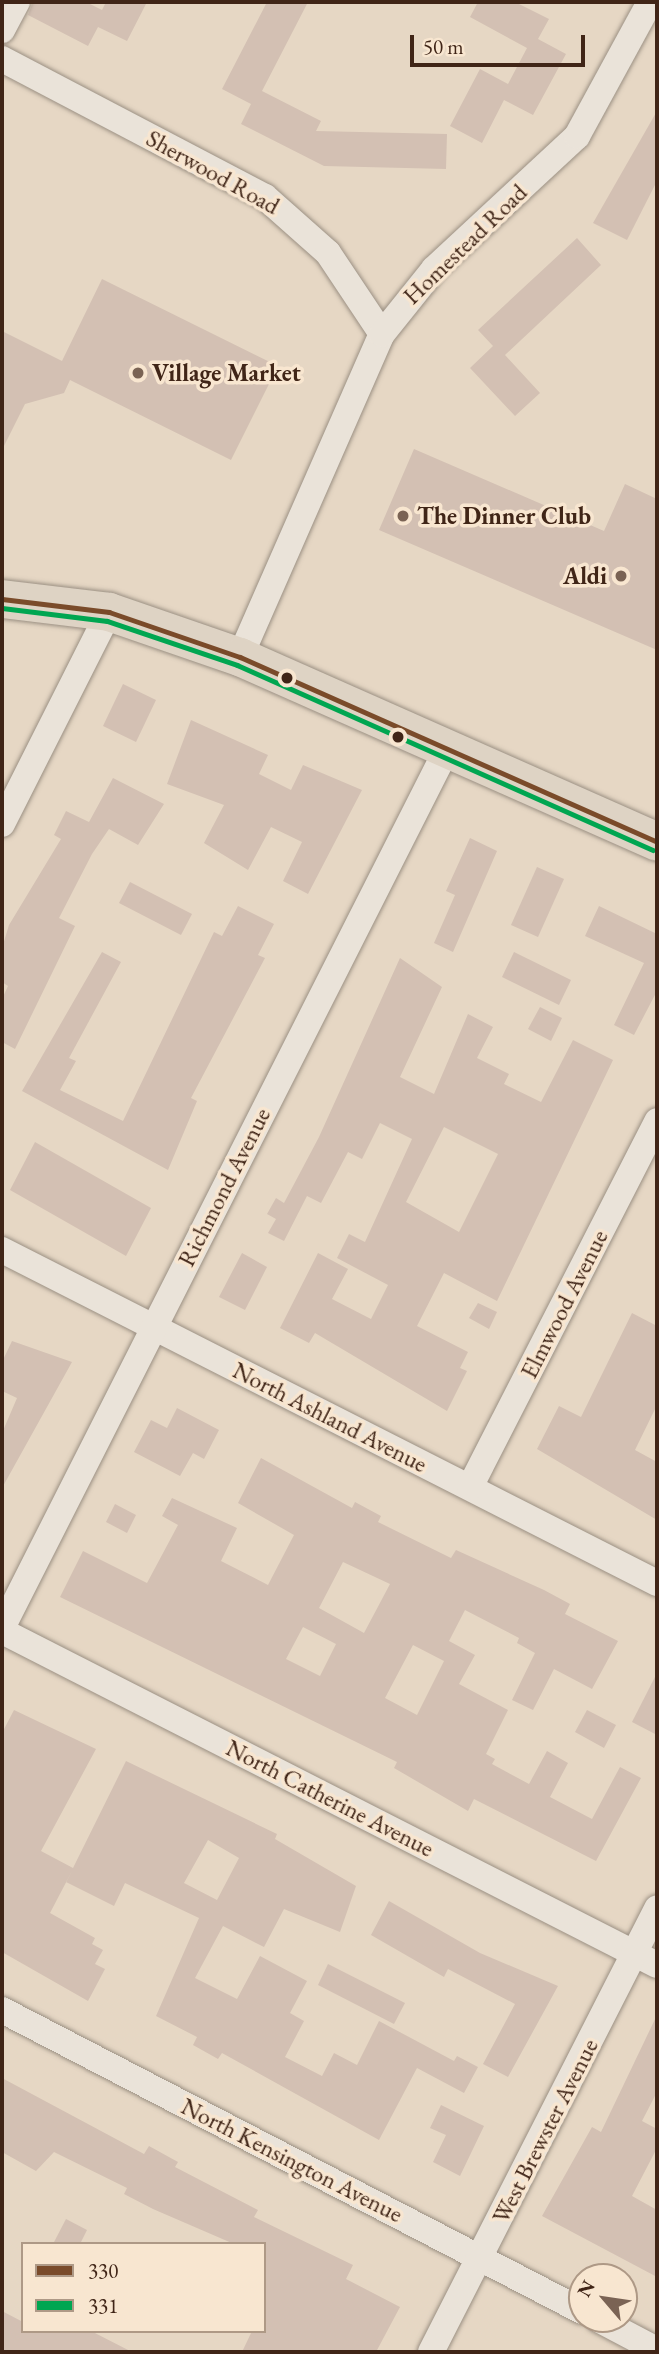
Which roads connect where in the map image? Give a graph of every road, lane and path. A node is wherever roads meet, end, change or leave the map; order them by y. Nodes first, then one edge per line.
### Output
1 (17, 2) edge
2 (650, 2) edge
3 (2, 30) edge
4 (2, 59) edge
5 (382, 334) junction
6 (2, 599) edge
7 (99, 611) junction
8 (240, 657) junction
9 (448, 747) junction
10 (2, 824) edge
11 (657, 842) edge
12 (657, 1121) edge
13 (2, 1250) edge
14 (153, 1328) junction
15 (470, 1487) junction
16 (657, 1583) edge
17 (2, 1630) edge
18 (657, 1909) edge
19 (646, 1959) edge
20 (2, 2010) edge
21 (480, 2258) junction
22 (568, 2304) edge
23 (625, 2333) edge
24 (657, 2350) edge
25 (431, 2352) edge

1 - 3 street
2 - 5 street, Homestead Road
4 - 5 street, Sherwood Road
5 - 8 street, Homestead Road
6 - 7 main road
7 - 8 main road
7 - 10 street
8 - 9 main road
9 - 11 main road
9 - 14 street, Richmond Avenue
12 - 15 street, Elmwood Avenue
13 - 14 street, North Ashland Avenue
14 - 15 street, North Ashland Avenue
14 - 17 street, Richmond Avenue
15 - 16 street, North Ashland Avenue
17 - 19 street, North Catherine Avenue
18 - 19 street, West Brewster Avenue
19 - 21 street, West Brewster Avenue
20 - 21 street, North Kensington Avenue
21 - 22 street, North Kensington Avenue
21 - 25 street, West Brewster Avenue
23 - 24 street

